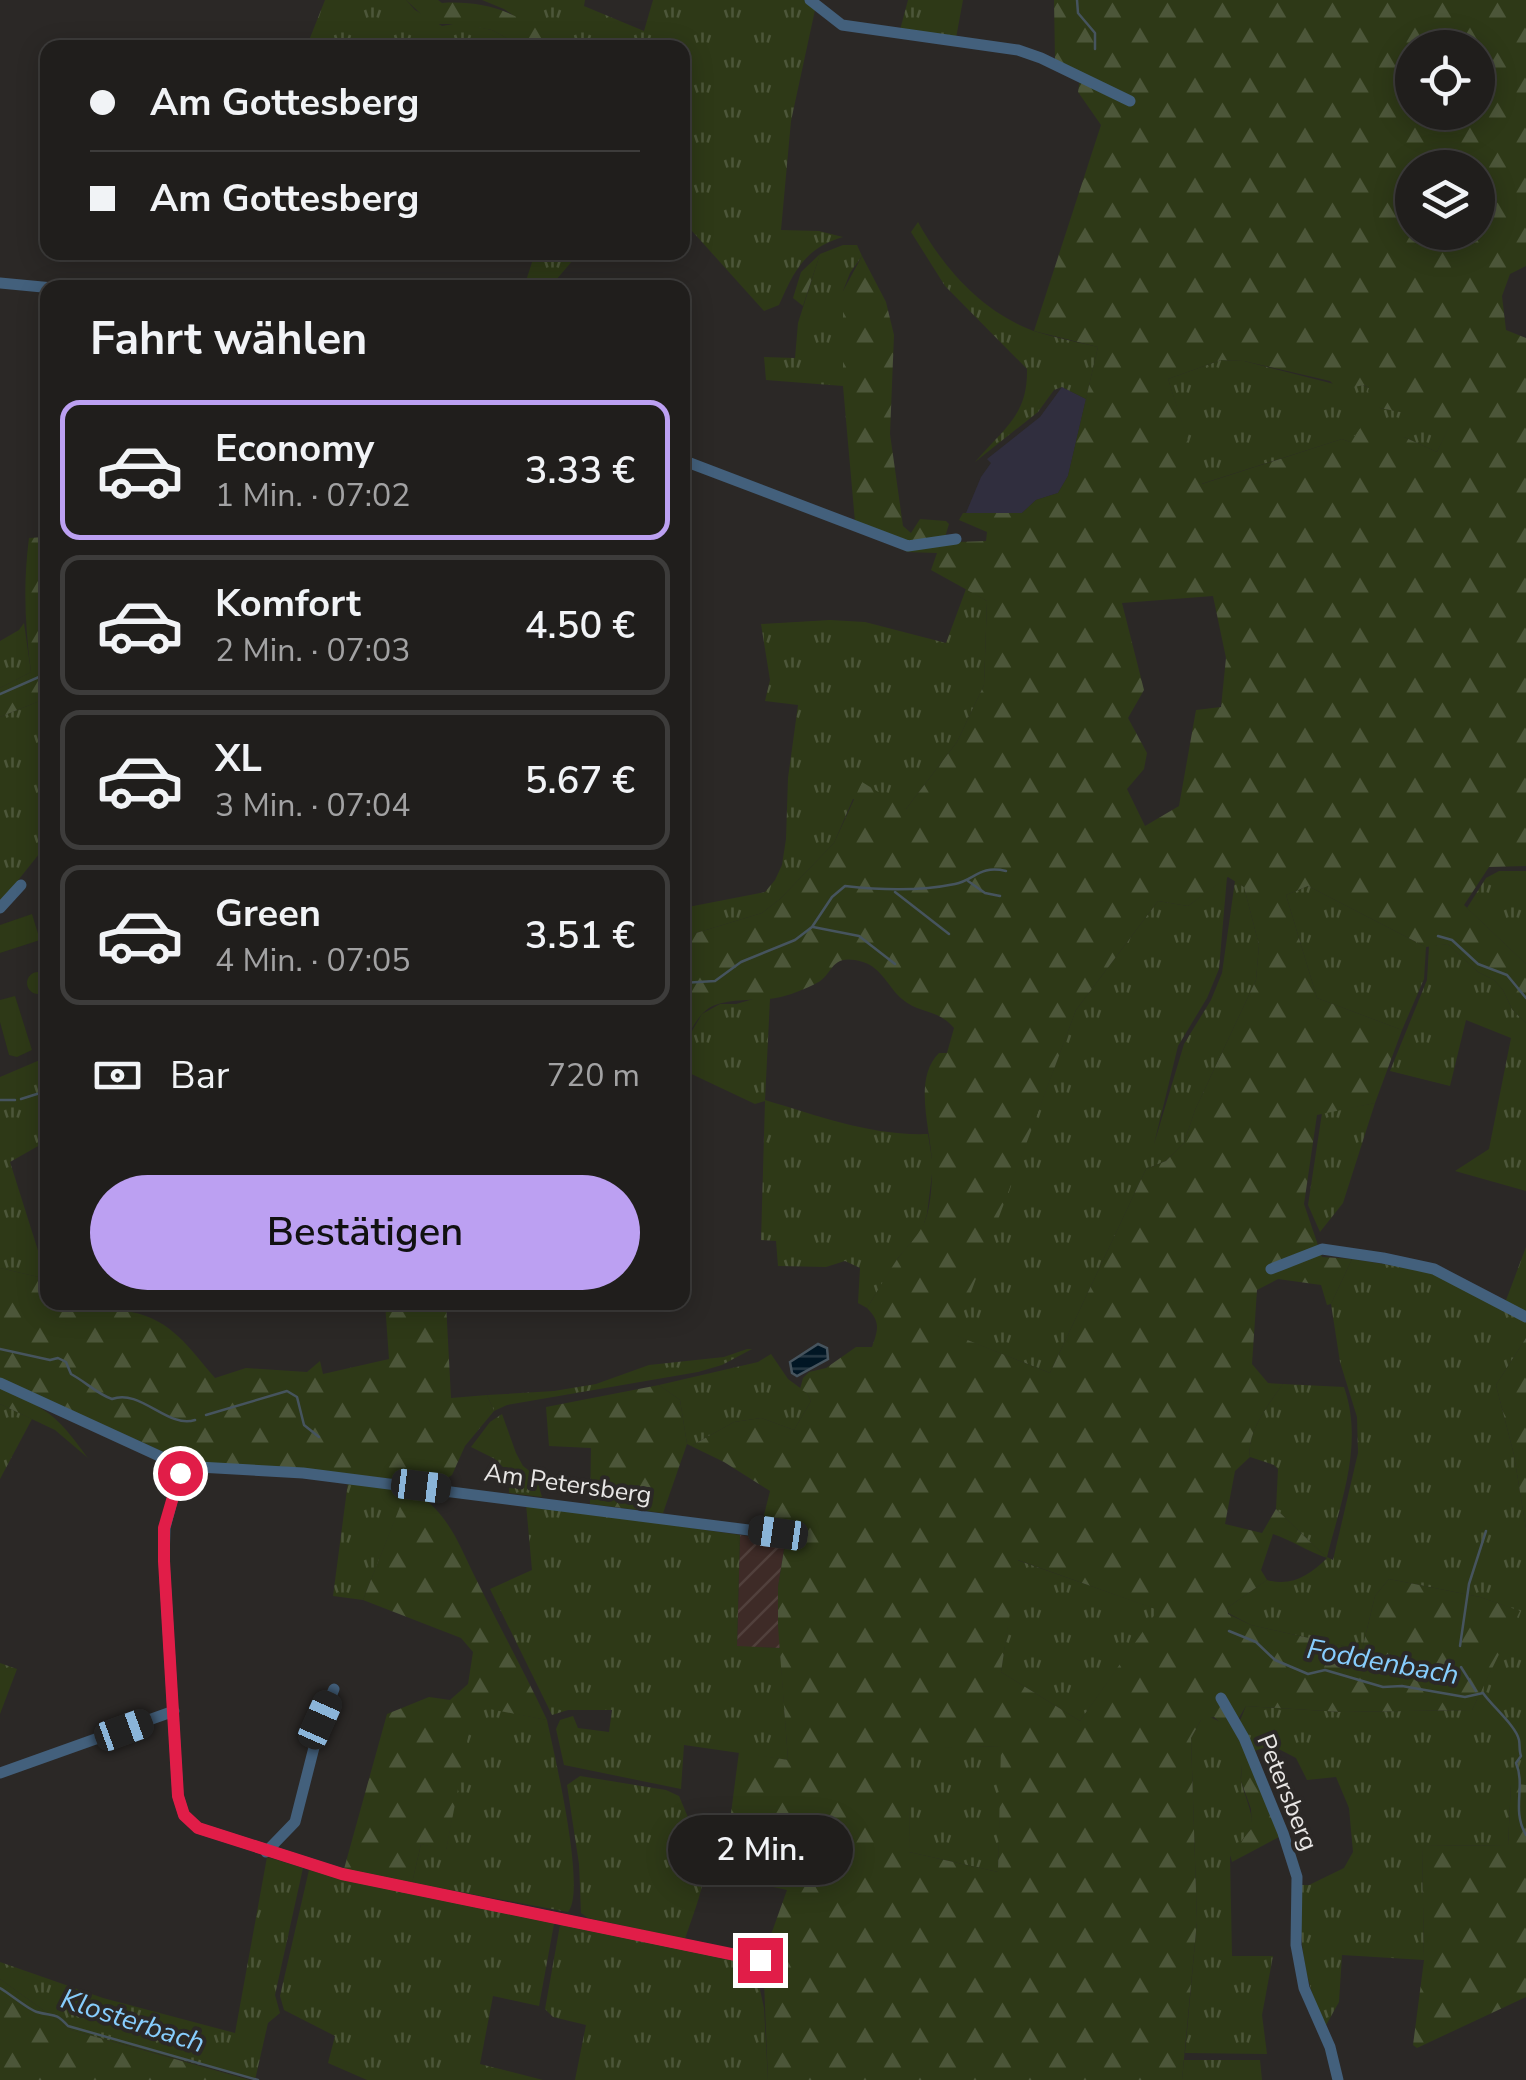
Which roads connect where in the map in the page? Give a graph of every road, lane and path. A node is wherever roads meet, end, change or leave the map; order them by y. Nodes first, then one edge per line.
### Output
1 (810, 0) edge
2 (1130, 101) dead end
3 (0, 283) edge
4 (40, 287) edge
5 (690, 463) edge
6 (956, 539) dead end
7 (20, 885) dead end
8 (0, 908) edge
9 (1271, 1269) dead end
10 (1526, 1317) edge
11 (0, 1383) edge
12 (181, 1466) junction
13 (788, 1535) dead end
14 (334, 1689) dead end
15 (1221, 1698) dead end
16 (174, 1712) junction
17 (0, 1773) edge
18 (266, 1852) junction
19 (760, 1960) dead end
20 (1338, 2080) edge

1 - 2 street
3 - 4 street
5 - 6 street
7 - 8 street
9 - 10 street
11 - 12 street, Am Petersberg
12 - 13 street, Am Petersberg
12 - 16 street
14 - 18 street
15 - 20 street, Petersberg
16 - 17 street
16 - 18 street
18 - 19 street

